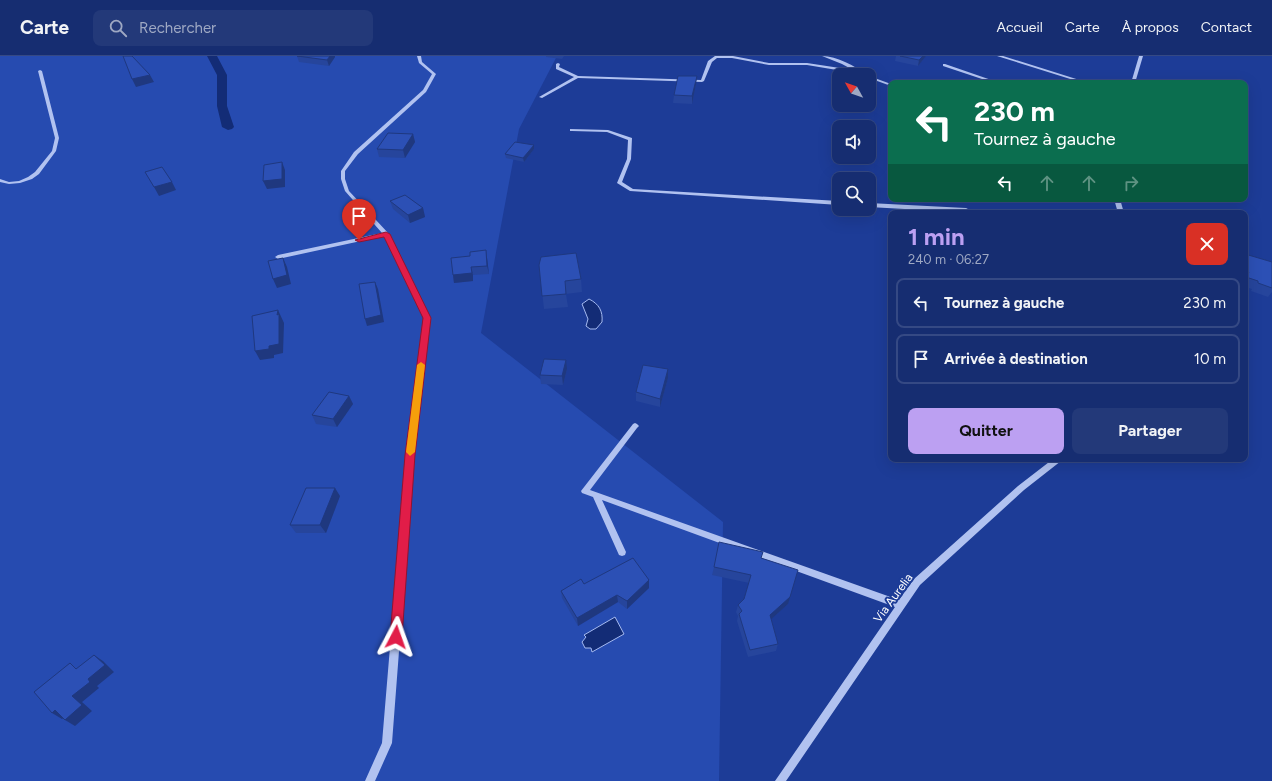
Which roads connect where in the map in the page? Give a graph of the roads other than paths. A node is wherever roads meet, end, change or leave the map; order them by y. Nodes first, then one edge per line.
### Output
1 (419, 56) edge
2 (824, 56) edge
3 (999, 56) edge
4 (1141, 56) edge
5 (558, 64) dead end
6 (944, 65) dead end
7 (832, 68) edge
8 (850, 68) edge
9 (40, 71) dead end
10 (578, 77) junction
11 (876, 79) edge
12 (989, 80) edge
13 (1077, 80) edge
14 (1134, 80) edge
15 (888, 84) edge
16 (541, 97) dead end
17 (572, 130) dead end
18 (0, 180) edge
19 (832, 203) edge
20 (876, 205) edge
21 (966, 210) edge
22 (386, 234) junction
23 (278, 257) edge
24 (635, 426) dead end
25 (1054, 462) edge
26 (596, 495) junction
27 (622, 552) dead end
28 (901, 605) junction
29 (370, 781) edge
30 (780, 781) edge

1 - 22 street
2 - 8 street
3 - 13 street
4 - 14 street
5 - 10 street
6 - 12 street
7 - 10 street
9 - 18 street
10 - 16 street
11 - 15 street
17 - 19 street
20 - 21 street
22 - 23 street
22 - 29 street
24 - 26 street
25 - 28 street, Via Aurelia
26 - 27 street
26 - 28 street
28 - 30 street, Via Aurelia

